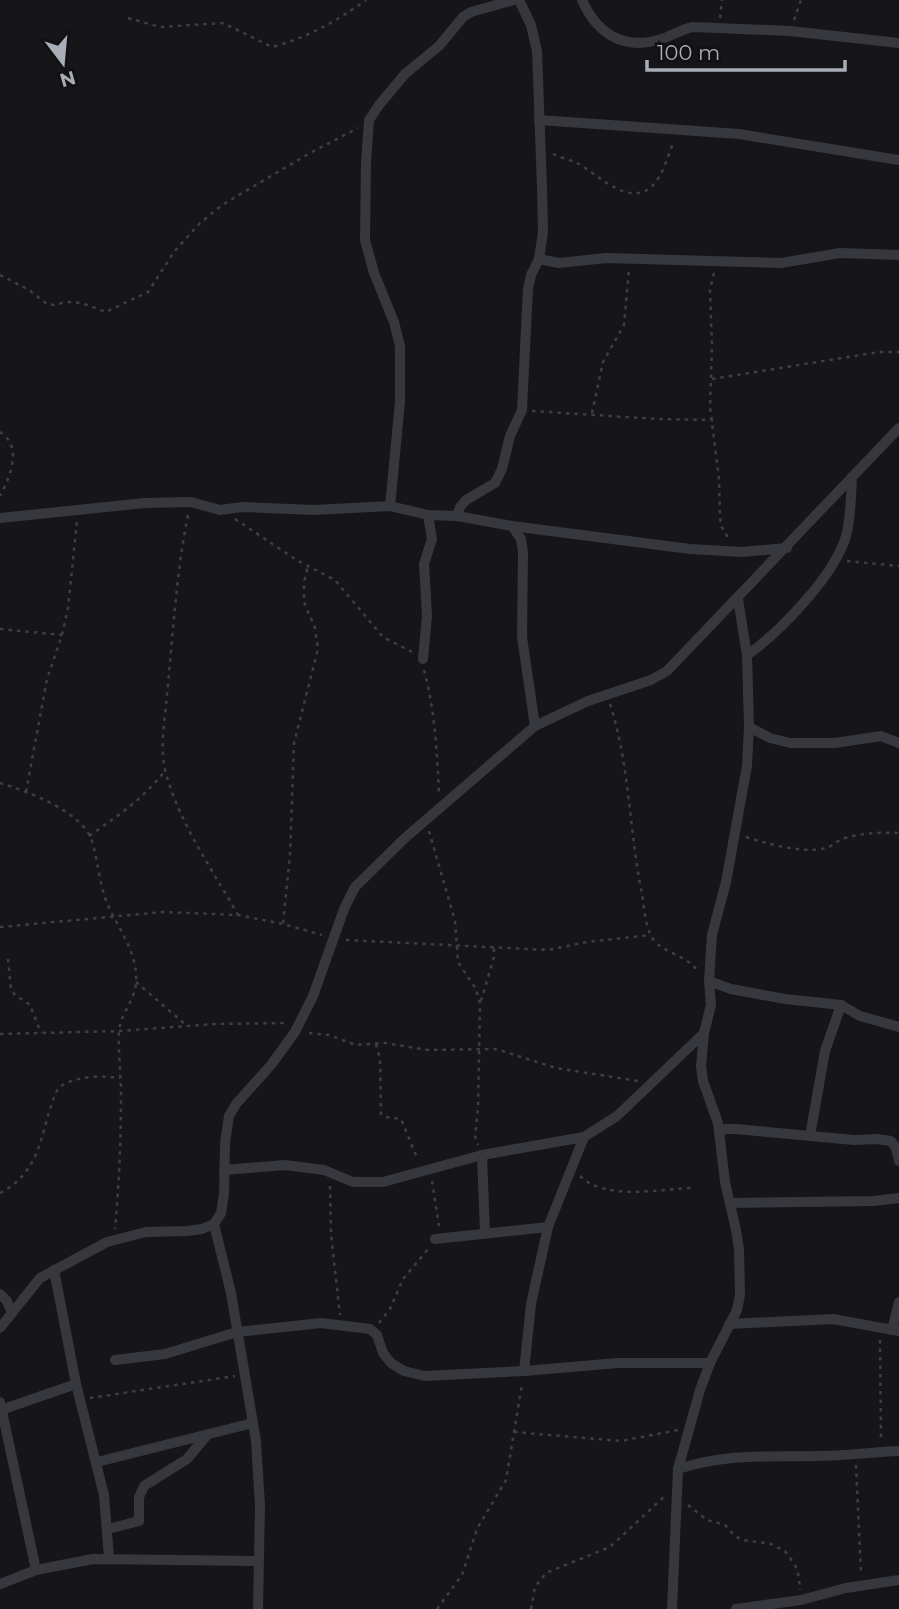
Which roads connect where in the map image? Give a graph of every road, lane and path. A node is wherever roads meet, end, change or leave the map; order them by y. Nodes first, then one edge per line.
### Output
1 (366, 0) edge
2 (516, 0) edge
3 (582, 0) edge
4 (722, 0) edge
5 (802, 0) edge
6 (128, 18) dead end
7 (719, 29) junction
8 (790, 32) junction
9 (899, 43) edge
10 (369, 120) junction
11 (539, 120) junction
12 (679, 129) junction
13 (541, 149) junction
14 (899, 160) edge
15 (899, 255) edge
16 (538, 259) junction
17 (630, 259) junction
18 (724, 263) junction
19 (0, 275) edge
20 (899, 352) edge
21 (711, 379) junction
22 (522, 410) junction
23 (591, 414) junction
24 (712, 420) junction
25 (899, 428) edge
26 (0, 432) edge
27 (852, 477) junction
28 (0, 496) edge
29 (191, 502) junction
30 (390, 506) junction
31 (220, 510) junction
32 (78, 512) junction
33 (428, 515) junction
34 (457, 516) junction
35 (0, 518) edge
36 (512, 526) junction
37 (787, 548) junction
38 (742, 552) junction
39 (836, 560) junction
40 (308, 566) junction
41 (899, 566) edge
42 (738, 598) junction
43 (0, 629) edge
44 (62, 635) junction
45 (747, 654) junction
46 (423, 659) junction
47 (607, 695) junction
48 (535, 726) junction
49 (749, 727) junction
50 (899, 743) edge
51 (165, 771) junction
52 (0, 783) edge
53 (26, 792) junction
54 (439, 807) junction
55 (426, 819) junction
56 (734, 833) junction
57 (899, 833) edge
58 (89, 836) junction
59 (238, 915) junction
60 (115, 916) junction
61 (283, 924) junction
62 (0, 927) edge
63 (650, 935) junction
64 (334, 939) junction
65 (456, 946) junction
66 (495, 946) junction
67 (8, 959) dead end
68 (709, 981) junction
69 (136, 982) junction
70 (480, 1003) junction
71 (841, 1005) junction
72 (186, 1025) junction
73 (298, 1027) junction
74 (899, 1027) edge
75 (119, 1031) junction
76 (41, 1033) junction
77 (704, 1033) junction
78 (0, 1034) edge
79 (376, 1044) junction
80 (478, 1048) junction
81 (121, 1079) junction
82 (651, 1084) junction
83 (719, 1133) junction
84 (810, 1136) junction
85 (584, 1138) junction
86 (482, 1154) junction
87 (899, 1161) edge
88 (571, 1166) junction
89 (426, 1169) junction
90 (224, 1170) junction
91 (330, 1172) junction
92 (691, 1188) dead end
93 (0, 1193) edge
94 (899, 1198) edge
95 (731, 1203) junction
96 (214, 1224) junction
97 (548, 1227) junction
98 (485, 1233) junction
99 (115, 1240) junction
100 (435, 1240) junction
101 (54, 1270) junction
102 (0, 1294) edge
103 (899, 1302) edge
104 (12, 1313) junction
105 (729, 1324) junction
106 (341, 1325) junction
107 (879, 1325) junction
108 (0, 1328) edge
109 (896, 1330) edge
110 (373, 1331) junction
111 (237, 1332) junction
112 (115, 1360) dead end
113 (709, 1363) junction
114 (524, 1371) junction
115 (245, 1374) junction
116 (76, 1384) junction
117 (80, 1400) junction
118 (1, 1406) edge
119 (253, 1423) junction
120 (688, 1427) junction
121 (514, 1432) junction
122 (208, 1434) junction
123 (877, 1451) junction
124 (899, 1451) edge
125 (855, 1454) junction
126 (97, 1462) junction
127 (678, 1469) junction
128 (677, 1492) junction
129 (108, 1529) junction
130 (109, 1558) junction
131 (258, 1561) junction
132 (36, 1570) junction
133 (899, 1580) edge
134 (0, 1584) edge
135 (861, 1585) junction
136 (815, 1596) junction
137 (801, 1601) junction
138 (258, 1609) edge
139 (437, 1609) edge
140 (531, 1609) edge
141 (672, 1609) edge
142 (736, 1609) edge
143 (817, 1609) edge

1 - 6 path
2 - 10 street
2 - 11 street
3 - 7 street
4 - 7 path
5 - 8 path
7 - 8 street
8 - 9 street
10 - 19 path
10 - 30 street
11 - 12 street
11 - 13 street
12 - 13 path
12 - 14 street
13 - 16 street
15 - 18 street
16 - 17 street
16 - 22 street
17 - 18 street
17 - 23 path
18 - 21 path
20 - 21 path
21 - 24 path
22 - 23 path
22 - 34 street
23 - 24 path
24 - 38 path
25 - 27 street
26 - 28 path
27 - 37 street
27 - 39 street
29 - 31 street
29 - 32 street
29 - 51 path
30 - 31 street
30 - 33 street
31 - 40 path
32 - 35 street
32 - 44 path
33 - 34 street
33 - 46 street
34 - 36 street
36 - 38 street
36 - 48 street
37 - 38 street
37 - 42 street
39 - 41 path
39 - 45 street
40 - 46 path
40 - 61 path
42 - 45 street
42 - 47 street
43 - 44 path
44 - 53 path
45 - 49 street
46 - 54 path
47 - 48 street
47 - 63 path
48 - 54 street
49 - 50 street
49 - 56 street
51 - 58 path
51 - 59 path
52 - 53 path
53 - 58 path
54 - 55 street
55 - 64 street
55 - 65 path
56 - 57 path
56 - 68 street
58 - 60 path
59 - 60 path
59 - 61 path
60 - 62 path
60 - 69 path
61 - 64 path
63 - 66 path
63 - 68 path
64 - 65 path
64 - 73 street
65 - 66 path
65 - 70 path
66 - 70 path
67 - 76 path
68 - 71 street
68 - 77 street
69 - 72 path
69 - 75 path
70 - 80 path
71 - 74 street
71 - 84 street
72 - 73 path
72 - 75 path
73 - 79 path
73 - 90 street
75 - 76 path
75 - 81 path
76 - 78 path
77 - 82 street
77 - 83 street
79 - 80 path
79 - 89 path
80 - 82 path
80 - 86 path
81 - 93 path
81 - 99 path
82 - 85 street
83 - 84 street
83 - 95 street
84 - 87 street
85 - 86 street
85 - 88 street
86 - 89 street
86 - 98 street
88 - 92 path
88 - 97 street
89 - 91 street
89 - 100 path
90 - 91 street
90 - 96 street
91 - 106 path
94 - 95 street
95 - 105 street
96 - 99 street
96 - 111 street
97 - 98 street
97 - 114 street
98 - 100 street
99 - 101 street
100 - 110 path
101 - 104 street
101 - 116 street
102 - 104 street
103 - 109 street
104 - 108 street
105 - 107 street
105 - 113 street
106 - 110 street
106 - 111 street
107 - 109 street
107 - 123 path
110 - 114 street
111 - 112 street
111 - 115 street
113 - 114 street
113 - 120 street
114 - 121 path
115 - 117 path
115 - 119 street
116 - 117 street
116 - 118 street
117 - 126 street
118 - 132 street
119 - 122 street
119 - 131 street
120 - 121 path
120 - 127 street
121 - 139 path
122 - 126 street
122 - 129 street
123 - 124 street
123 - 125 street
125 - 127 street
125 - 135 path
126 - 129 street
127 - 128 street
128 - 137 path
128 - 140 path
128 - 141 street
129 - 130 street
130 - 131 street
130 - 132 street
131 - 138 street
132 - 134 street
133 - 135 street
135 - 136 street
136 - 137 street
136 - 143 street
137 - 142 street

